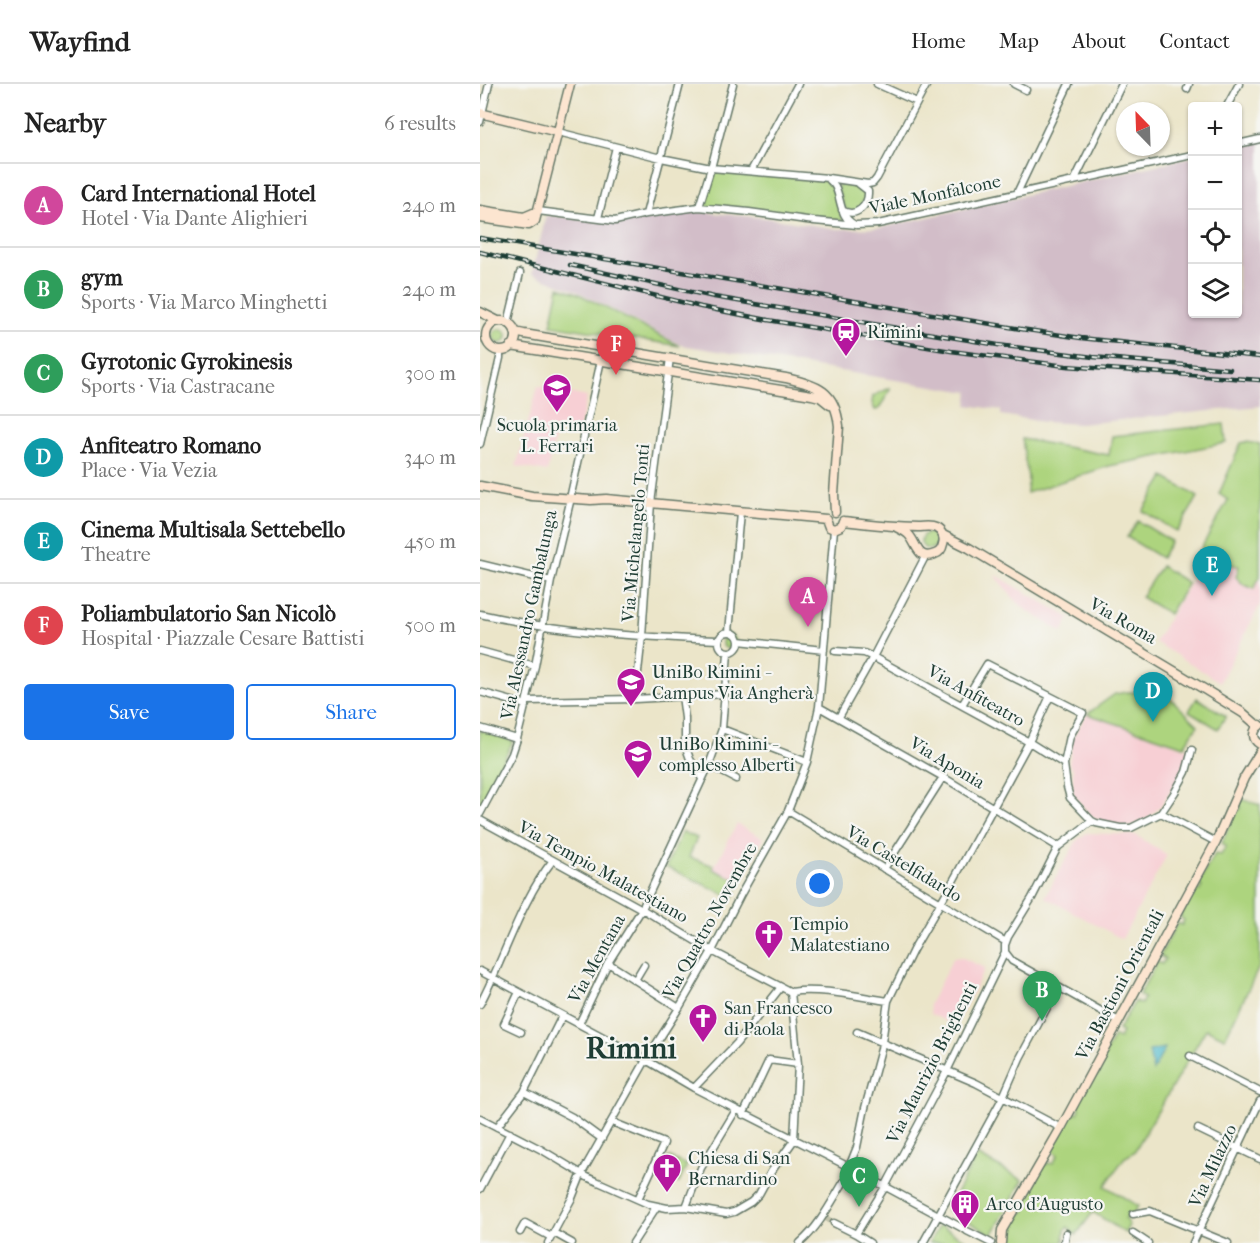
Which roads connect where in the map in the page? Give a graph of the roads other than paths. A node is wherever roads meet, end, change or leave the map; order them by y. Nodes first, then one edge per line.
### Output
1 (489, 84) edge
2 (570, 84) edge
3 (680, 84) edge
4 (733, 84) edge
5 (798, 84) edge
6 (877, 84) edge
7 (927, 84) edge
8 (1014, 84) edge
9 (1069, 84) edge
10 (1122, 84) edge
11 (1239, 84) edge
12 (1026, 90) dead end
13 (916, 102) junction
14 (1229, 102) edge
15 (481, 116) edge
16 (558, 132) junction
17 (1260, 139) edge
18 (1242, 143) edge
19 (616, 147) junction
20 (1188, 156) edge
21 (661, 158) junction
22 (711, 168) junction
23 (751, 171) junction
24 (828, 178) junction
25 (841, 180) junction
26 (1074, 181) junction
27 (857, 182) junction
28 (835, 186) junction
29 (1017, 193) junction
30 (699, 207) junction
31 (842, 209) junction
32 (480, 210) edge
33 (538, 211) junction
34 (646, 214) junction
35 (480, 218) edge
36 (598, 218) junction
37 (856, 225) junction
38 (520, 273) dead end
39 (480, 312) edge
40 (498, 321) junction
41 (480, 322) edge
42 (508, 323) junction
43 (515, 332) junction
44 (484, 336) edge
45 (511, 346) junction
46 (604, 347) junction
47 (480, 349) edge
48 (496, 349) junction
49 (670, 358) junction
50 (602, 361) junction
51 (668, 371) junction
52 (838, 417) junction
53 (483, 422) edge
54 (480, 444) edge
55 (480, 486) edge
56 (571, 496) junction
57 (651, 503) junction
58 (740, 512) junction
59 (835, 512) junction
60 (826, 519) junction
61 (843, 521) junction
62 (896, 527) junction
63 (923, 527) junction
64 (834, 529) junction
65 (943, 535) junction
66 (914, 542) junction
67 (942, 548) junction
68 (969, 548) junction
69 (926, 555) junction
70 (480, 564) edge
71 (551, 581) junction
72 (480, 614) edge
73 (542, 627) junction
74 (729, 632) junction
75 (642, 636) junction
76 (719, 640) junction
77 (739, 641) junction
78 (824, 650) junction
79 (480, 651) edge
80 (835, 651) dead end
81 (728, 652) junction
82 (873, 657) junction
83 (535, 666) junction
84 (480, 692) edge
85 (725, 694) junction
86 (682, 696) junction
87 (1050, 696) junction
88 (635, 699) junction
89 (526, 703) junction
90 (962, 705) junction
91 (819, 707) junction
92 (839, 717) junction
93 (1259, 726) edge
94 (480, 728) edge
95 (722, 729) junction
96 (517, 738) junction
97 (1029, 742) junction
98 (1260, 744) edge
99 (1192, 750) dead end
100 (1260, 752) edge
101 (807, 762) junction
102 (1064, 764) junction
103 (709, 765) junction
104 (943, 777) junction
105 (702, 779) junction
106 (736, 779) dead end
107 (992, 808) junction
108 (788, 811) junction
109 (1161, 813) junction
110 (480, 814) edge
111 (480, 820) edge
112 (1092, 821) junction
113 (1216, 842) junction
114 (1058, 846) junction
115 (553, 860) junction
116 (884, 869) junction
117 (940, 904) junction
118 (642, 909) junction
119 (1006, 947) junction
120 (712, 951) junction
121 (608, 963) junction
122 (644, 965) dead end
123 (480, 971) edge
124 (494, 978) junction
125 (635, 980) junction
126 (781, 987) junction
127 (1058, 987) junction
128 (519, 992) junction
129 (790, 992) junction
130 (888, 1001) junction
131 (480, 1004) edge
132 (679, 1008) junction
133 (562, 1016) junction
134 (1119, 1021) junction
135 (579, 1024) junction
136 (521, 1032) dead end
137 (857, 1032) dead end
138 (882, 1042) junction
139 (1191, 1056) dead end
140 (646, 1060) junction
141 (798, 1064) junction
142 (947, 1071) junction
143 (694, 1088) junction
144 (524, 1092) junction
145 (1260, 1092) edge
146 (1003, 1097) junction
147 (1260, 1101) edge
148 (736, 1110) junction
149 (743, 1115) junction
150 (480, 1118) edge
151 (612, 1122) junction
152 (497, 1127) junction
153 (1061, 1128) junction
154 (1198, 1129) dead end
155 (510, 1133) junction
156 (602, 1139) junction
157 (794, 1140) junction
158 (1238, 1149) junction
159 (1260, 1159) edge
160 (851, 1168) junction
161 (582, 1173) junction
162 (885, 1188) junction
163 (480, 1189) edge
164 (638, 1199) junction
165 (657, 1206) junction
166 (686, 1207) junction
167 (1133, 1214) dead end
168 (938, 1215) junction
169 (834, 1223) tunnel mouth
170 (1199, 1231) junction
171 (520, 1232) dead end
172 (1066, 1233) dead end
173 (1133, 1233) dead end
174 (856, 1234) junction
175 (807, 1237) junction
176 (551, 1238) edge
177 (572, 1243) edge
178 (633, 1243) edge
179 (800, 1243) edge
180 (812, 1243) edge
181 (870, 1243) edge
182 (922, 1243) edge
183 (991, 1243) edge
184 (1001, 1243) edge
185 (1063, 1243) edge
186 (1148, 1243) edge
187 (1193, 1243) edge
188 (1227, 1243) edge

1 - 15 street
2 - 16 street
3 - 21 street
4 - 22 street
5 - 23 street
6 - 13 street
7 - 13 street
8 - 12 street
9 - 29 street
10 - 26 street
11 - 14 street
13 - 27 street
15 - 16 street
16 - 19 street
16 - 33 street
17 - 18 street
19 - 21 street
19 - 36 street
20 - 26 street, Viale Monfalcone
21 - 22 street
21 - 34 street
22 - 23 street
22 - 30 street
23 - 24 street
24 - 25 street
24 - 28 street
25 - 27 street
25 - 28 street
26 - 29 street, Viale Monfalcone
27 - 31 street
28 - 31 street
29 - 37 street, Viale Monfalcone
30 - 34 street, Viale Monfalcone
30 - 37 street, Viale Monfalcone
31 - 37 street
32 - 33 street
33 - 35 street
33 - 36 street, Viale Monfalcone
34 - 36 street, Viale Monfalcone
38 - 42 street
39 - 40 street
40 - 42 street
40 - 44 street
41 - 44 street
42 - 43 street
43 - 45 street
43 - 46 street
44 - 48 street
45 - 48 street
45 - 50 street
46 - 49 street
46 - 50 street, Via Alessandro Gambalunga
47 - 48 street
48 - 53 street
49 - 51 street, Via Michelangelo Tonti
49 - 52 street
50 - 51 street
50 - 56 street, Via Alessandro Gambalunga
51 - 52 street
51 - 57 street, Via Michelangelo Tonti
52 - 59 street
53 - 54 street
55 - 56 street
56 - 57 street
56 - 71 street, Via Alessandro Gambalunga
57 - 58 street
57 - 75 street, Via Michelangelo Tonti
58 - 60 street
58 - 74 street
59 - 60 street
59 - 61 street
60 - 64 street
61 - 62 street
61 - 64 street
62 - 63 street
62 - 66 street
63 - 65 street
63 - 66 street
64 - 78 street, Via Quattro Novembre
65 - 67 street
65 - 68 street, Via Roma
66 - 69 street
67 - 68 street
67 - 69 street
68 - 93 street, Via Roma
69 - 82 street
70 - 71 street
71 - 73 street, Via Alessandro Gambalunga
72 - 73 street
73 - 75 street
73 - 83 street, Via Alessandro Gambalunga
74 - 76 street
74 - 77 street
75 - 76 street
75 - 88 street, Via Michelangelo Tonti
76 - 81 street
77 - 78 street
77 - 81 street
78 - 91 street, Via Quattro Novembre
79 - 83 street
80 - 82 street, Via Anfiteatro
81 - 85 street, Via Mentana
82 - 90 street, Via Anfiteatro
82 - 92 street
83 - 89 street, Via Alessandro Gambalunga
84 - 89 street
85 - 86 street
85 - 95 street, Via Mentana
86 - 88 street
86 - 105 street
87 - 90 street
87 - 97 street
87 - 102 street
88 - 89 street
89 - 96 street, Via Alessandro Gambalunga
90 - 97 street, Via Anfiteatro
91 - 92 street, Via Aponia
91 - 101 street, Via Quattro Novembre
92 - 104 street, Via Aponia
93 - 98 street
94 - 96 street
95 - 101 street
95 - 103 street, Via Mentana
96 - 110 street, Via Alessandro Gambalunga
97 - 102 street, Via Anfiteatro
97 - 107 street
99 - 109 street
100 - 113 street, Via Bastioni Orientali
101 - 108 street, Via Quattro Novembre
102 - 112 street
103 - 105 street, Via Mentana
103 - 106 street
104 - 107 street, Via Aponia
104 - 116 street
105 - 118 street, Via Mentana
107 - 114 street, Via Aponia
107 - 117 street
108 - 116 street, Via Castelfidardo
108 - 120 street, Via Quattro Novembre
109 - 112 street
109 - 113 street
111 - 115 street, Via Tempio Malatestiano
112 - 114 street
113 - 134 street, Via Bastioni Orientali
114 - 119 street, Via Maurizio Brighenti
115 - 118 street, Via Tempio Malatestiano
115 - 124 street
116 - 117 street, Via Castelfidardo
117 - 119 street, Via Castelfidardo
117 - 130 street
118 - 120 street, Via Tempio Malatestiano
118 - 121 street, Via Mentana
119 - 127 street, Via Castelfidardo
119 - 142 street, Via Maurizio Brighenti
120 - 126 street, Via Tempio Malatestiano
120 - 132 street, Via Quattro Novembre
121 - 125 street
121 - 135 street, Via Mentana
122 - 125 street
123 - 124 street
124 - 128 street
124 - 131 street
125 - 132 street
126 - 129 street, Via Tempio Malatestiano
126 - 143 street
127 - 134 street, Via Castelfidardo
127 - 146 street
128 - 133 street
128 - 136 street
129 - 130 street
129 - 141 street
130 - 138 street
132 - 140 street, Via Quattro Novembre
133 - 135 street
133 - 144 street
134 - 153 street, Via Bastioni Orientali
135 - 140 street
137 - 138 street
138 - 142 street
138 - 160 street
139 - 145 street
140 - 143 street
140 - 151 street, Via Quattro Novembre
141 - 149 street
141 - 157 street
142 - 146 street
142 - 162 street, Via Maurizio Brighenti
143 - 148 street
144 - 152 street
144 - 156 street
146 - 153 street
146 - 168 street
147 - 158 street, Via Milazzo
148 - 149 street
148 - 166 street
149 - 157 street
150 - 152 street
151 - 156 street, Via Quattro Novembre
151 - 164 street
152 - 155 street
153 - 184 street, Via Bastioni Orientali
154 - 158 street
155 - 161 street
155 - 163 street
156 - 161 street, Via Quattro Novembre
157 - 160 street
157 - 166 street
158 - 159 street
158 - 170 street, Via Milazzo
160 - 162 street
160 - 175 street
161 - 164 street
161 - 176 street, Via Quattro Novembre
162 - 168 street
162 - 174 street, Via Maurizio Brighenti
164 - 165 street
165 - 166 street
165 - 178 street
167 - 170 street
168 - 182 street
168 - 183 street
169 - 174 street
170 - 187 street, Via Milazzo
170 - 188 street
171 - 176 street
172 - 185 street
173 - 186 street
174 - 181 street
175 - 179 street
175 - 180 street
176 - 177 street

